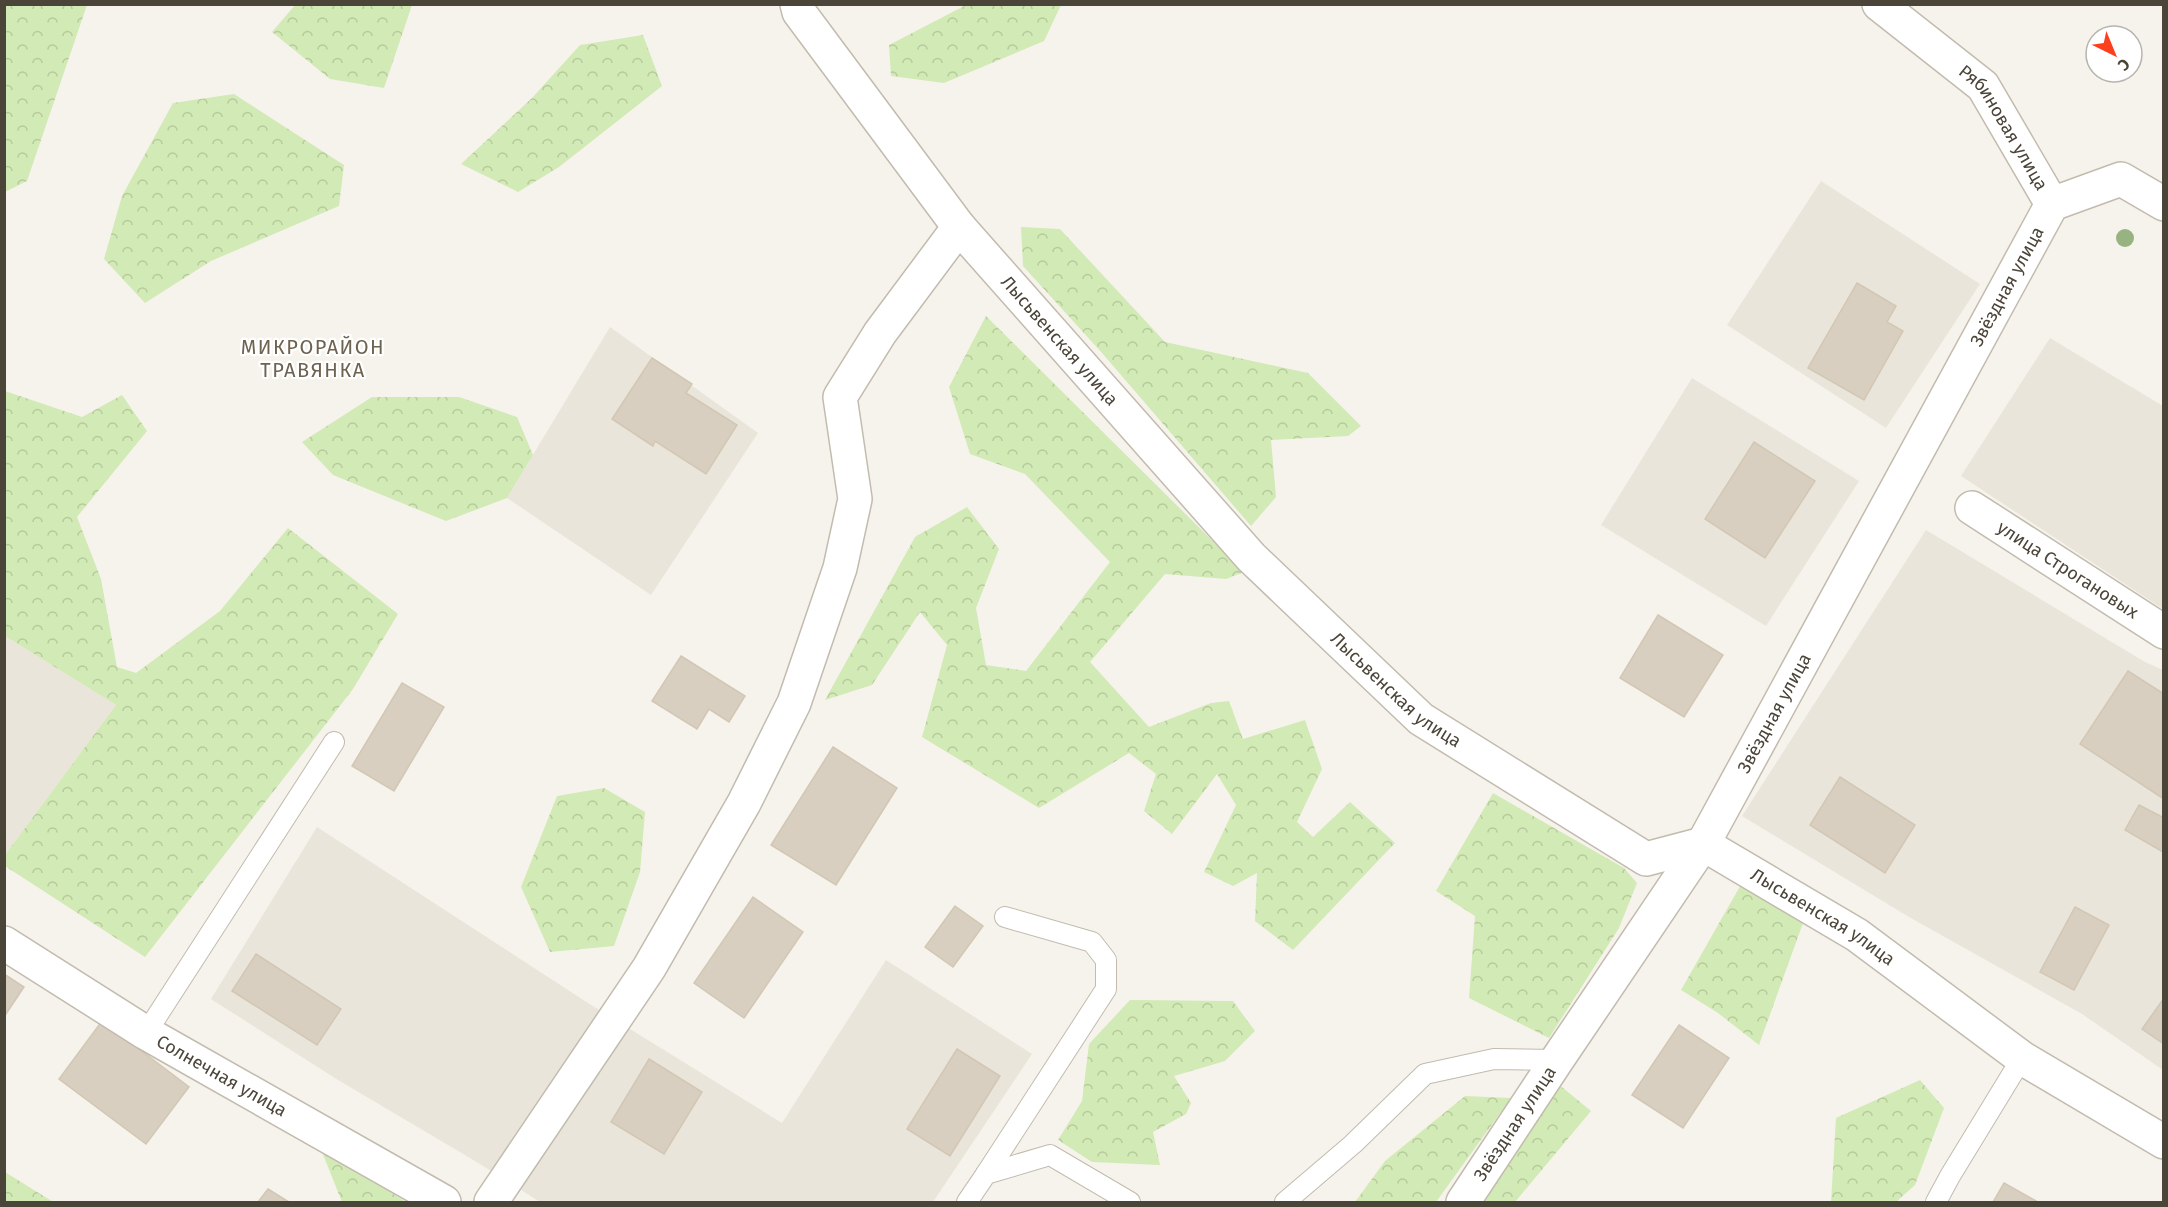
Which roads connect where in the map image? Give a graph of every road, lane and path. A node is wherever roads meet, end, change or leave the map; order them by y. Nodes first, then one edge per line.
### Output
1 (797, 4) edge
2 (1879, 4) edge
3 (2052, 204) junction
4 (2163, 204) edge
5 (959, 227) junction
6 (1972, 508) dead end
7 (2163, 632) edge
8 (334, 742) dead end
9 (1704, 844) junction
10 (1005, 917) dead end
11 (4, 943) edge
12 (146, 1033) junction
13 (2022, 1058) junction
14 (1557, 1060) junction
15 (2163, 1142) edge
16 (986, 1174) junction
17 (444, 1203) edge
18 (491, 1203) edge
19 (967, 1203) edge
20 (1130, 1203) edge
21 (1285, 1203) edge
22 (1463, 1203) edge
23 (1936, 1203) edge

1 - 5 street, Лысьвенская улица
2 - 3 street, Рябиновая улица
3 - 4 street, Рябиновая улица
3 - 9 street, Звёздная улица
5 - 9 street, Лысьвенская улица
5 - 18 street
6 - 7 street, улица Строгановых
8 - 12 lane
9 - 13 street, Лысьвенская улица
9 - 14 street, Звёздная улица
10 - 16 lane
11 - 12 street, Солнечная улица
12 - 17 street, Солнечная улица
13 - 15 street, Лысьвенская улица
13 - 23 lane
14 - 21 lane
14 - 22 street, Звёздная улица
16 - 19 lane
16 - 20 lane

